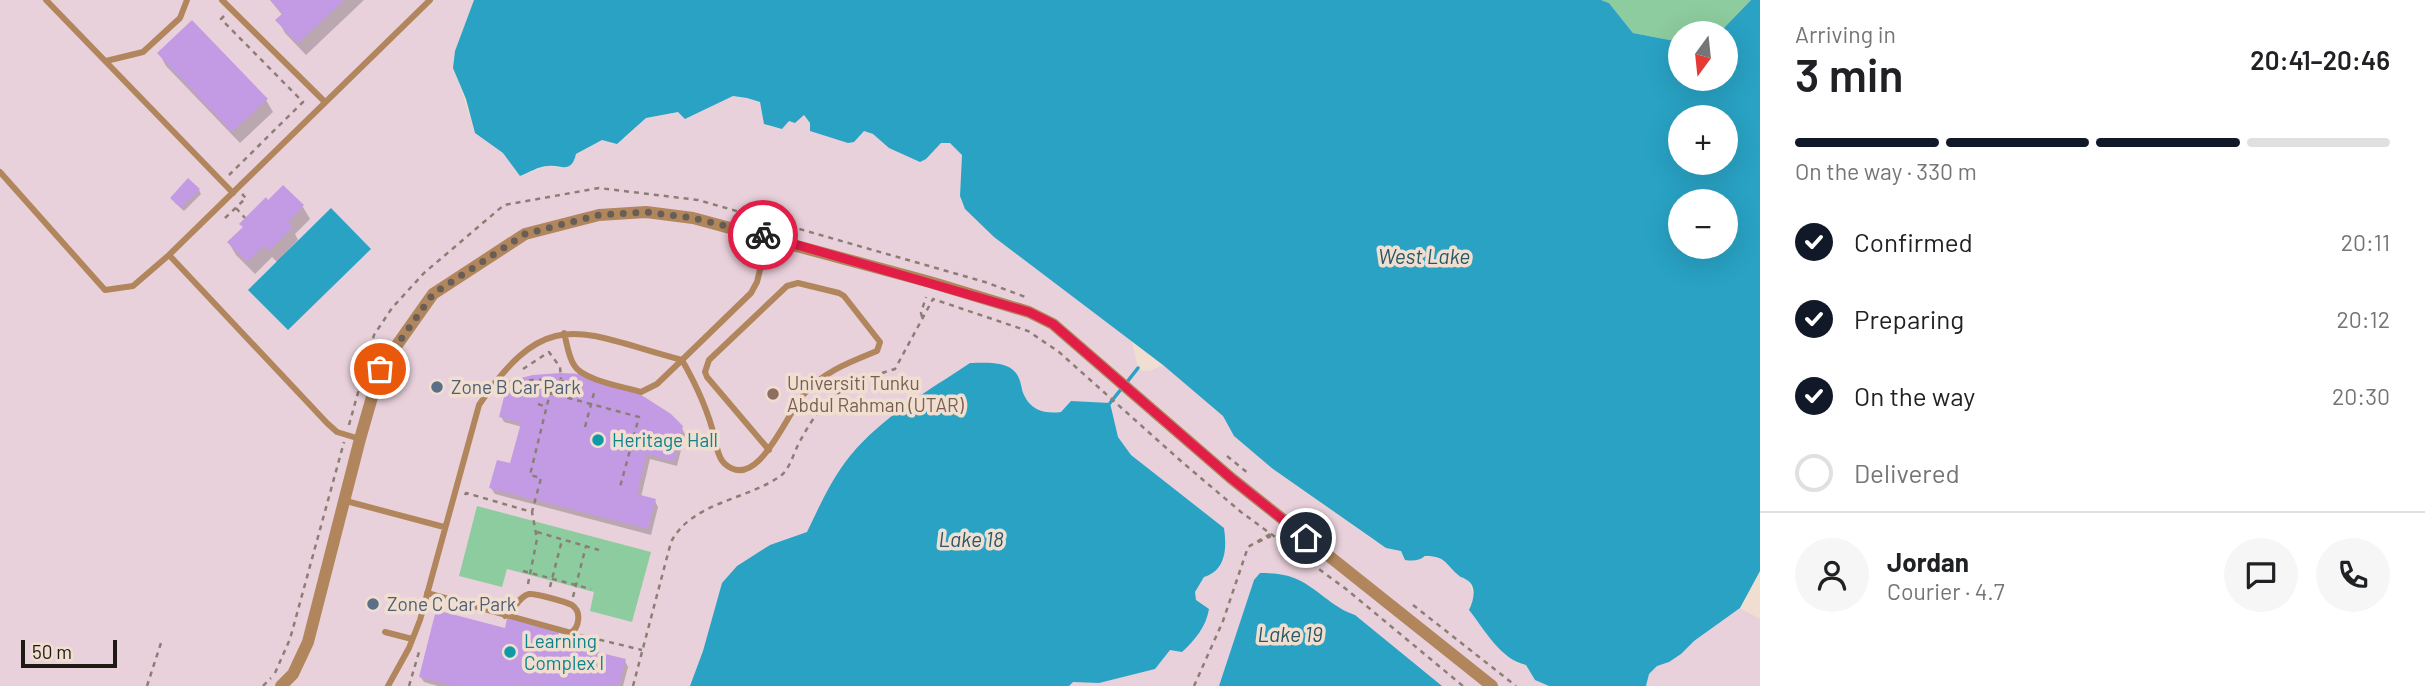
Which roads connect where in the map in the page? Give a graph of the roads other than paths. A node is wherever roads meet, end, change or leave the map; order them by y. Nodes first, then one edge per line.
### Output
1 (46, 0) edge
2 (187, 0) edge
3 (222, 0) edge
4 (430, 0) edge
5 (106, 61) junction
6 (325, 102) junction
7 (0, 172) edge
8 (235, 191) junction
9 (769, 237) junction
10 (169, 256) junction
11 (564, 333) junction
12 (682, 360) junction
13 (360, 439) junction
14 (769, 450) junction
15 (346, 500) junction
16 (444, 527) junction
17 (427, 593) junction
18 (506, 616) junction
19 (385, 632) dead end
20 (412, 639) junction
21 (281, 686) edge
22 (388, 686) edge
23 (1492, 686) edge

1 - 5 lane
2 - 5 lane
3 - 6 lane
4 - 6 lane
5 - 8 lane
6 - 8 lane
7 - 10 lane
8 - 10 lane
9 - 12 lane
9 - 13 street
9 - 23 street
10 - 13 lane
11 - 12 lane
11 - 12 lane
11 - 16 lane
12 - 14 lane
13 - 15 street
14 - 14 lane
15 - 16 lane
15 - 21 street
16 - 17 lane
17 - 18 lane
17 - 20 lane
18 - 18 lane
19 - 20 lane
20 - 22 lane

